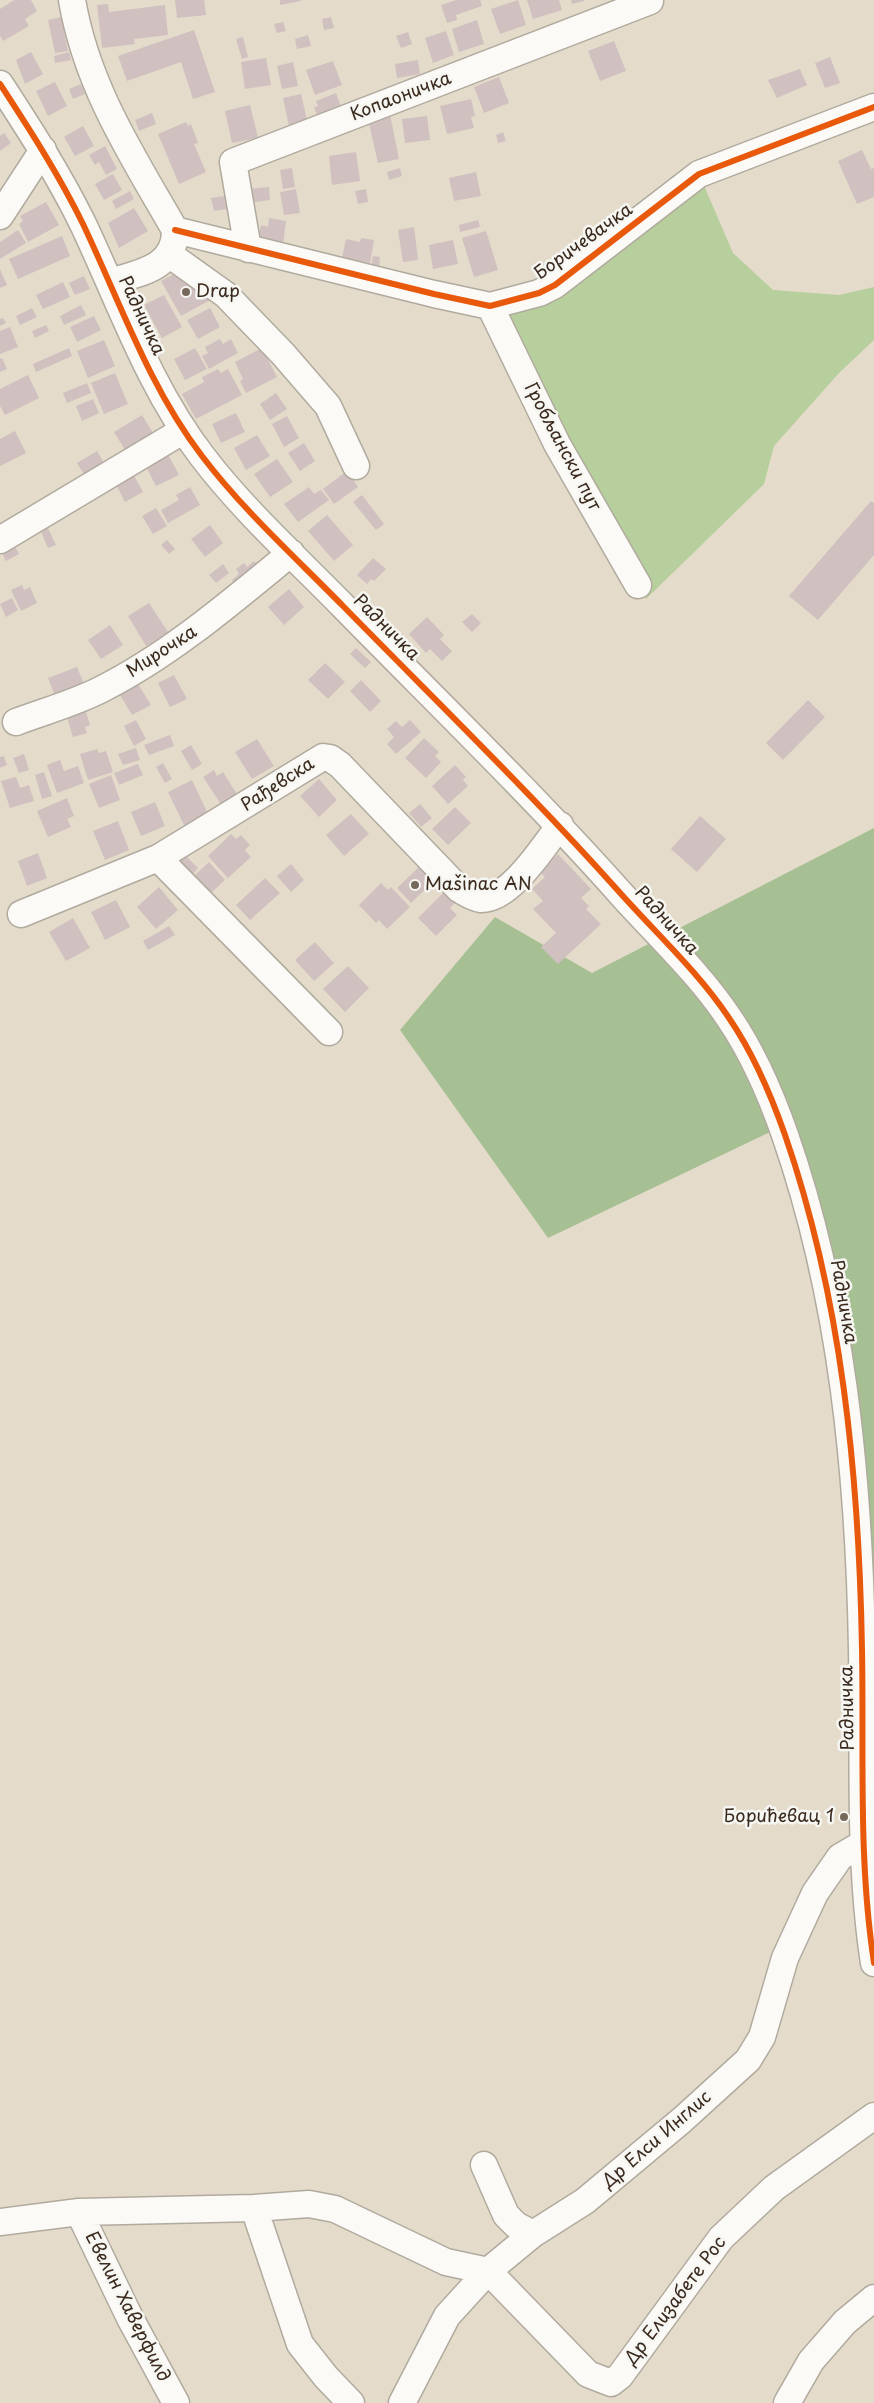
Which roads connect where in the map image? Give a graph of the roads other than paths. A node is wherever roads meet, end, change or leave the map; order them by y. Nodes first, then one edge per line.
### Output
1 (72, 0) edge
2 (650, 1) edge
3 (0, 84) edge
4 (874, 107) edge
5 (43, 150) junction
6 (0, 216) edge
7 (172, 242) junction
8 (248, 249) junction
9 (110, 282) junction
10 (490, 306) junction
11 (184, 430) junction
12 (356, 466) dead end
13 (0, 540) edge
14 (291, 553) junction
15 (638, 585) dead end
16 (16, 722) dead end
17 (560, 825) junction
18 (158, 858) junction
19 (21, 914) dead end
20 (329, 1032) dead end
21 (864, 1843) junction
22 (874, 1963) edge
23 (874, 2116) edge
24 (484, 2165) dead end
25 (254, 2208) junction
26 (78, 2212) junction
27 (0, 2222) edge
28 (533, 2234) junction
29 (488, 2271) junction
30 (874, 2298) edge
31 (176, 2403) edge
32 (351, 2403) edge
33 (402, 2403) edge
34 (787, 2403) edge

1 - 7 street
2 - 8 street, Копаоничка
3 - 5 street, Радничка
4 - 10 street, Боричевачка
5 - 6 street
5 - 9 street, Радничка
7 - 8 street, Боричевачка
7 - 9 street
7 - 12 street
8 - 10 street, Боричевачка
9 - 11 street, Радничка
10 - 15 street, Гробљански пут
11 - 13 street
11 - 14 street, Радничка
14 - 16 street, Мирочка
14 - 17 street, Радничка
17 - 18 street, Рађевска
17 - 21 street, Радничка
18 - 19 street, Рађевска
18 - 20 street
21 - 22 street, Радничка
21 - 28 street, Др Елси Инглис
23 - 29 street, Др Елизабете Рос
24 - 28 street
25 - 26 street
25 - 29 street
25 - 32 street
26 - 27 street
26 - 31 street, Евелин Хаверфилд
28 - 29 street, Др Елси Инглис
29 - 33 street, Др Елси Инглис
30 - 34 street

